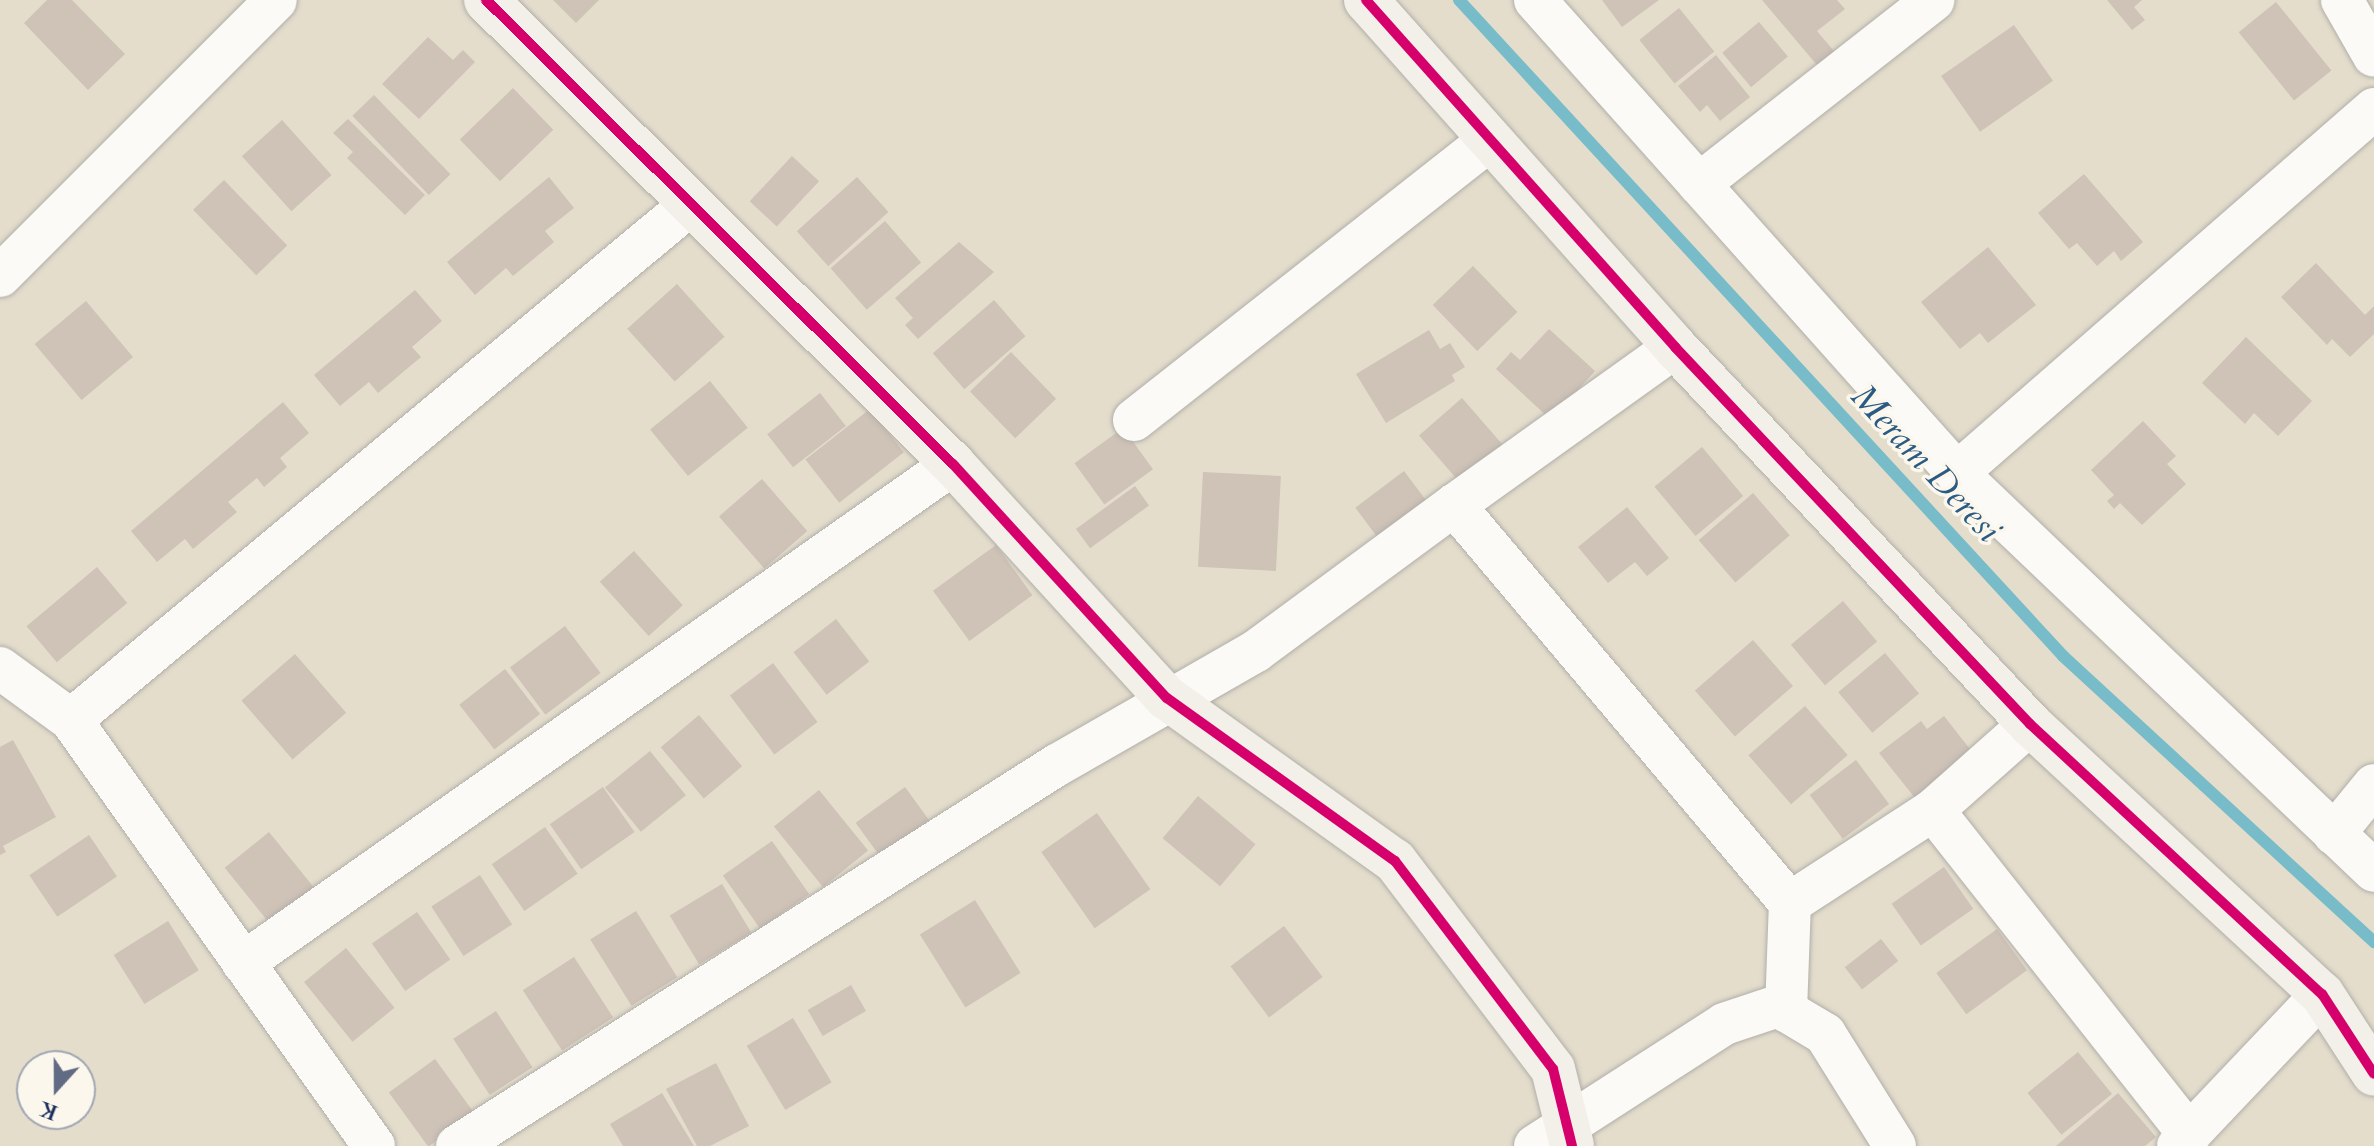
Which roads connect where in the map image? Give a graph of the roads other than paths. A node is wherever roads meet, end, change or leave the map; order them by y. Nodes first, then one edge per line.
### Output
1 (276, 0) edge
2 (486, 0) edge
3 (1366, 0) edge
4 (1535, 0) edge
5 (1934, 0) edge
6 (2342, 0) edge
7 (2374, 56) edge
8 (2374, 109) edge
9 (1490, 140) junction
10 (1699, 184) junction
11 (691, 204) junction
12 (0, 276) edge
13 (1675, 347) junction
14 (1134, 420) dead end
15 (953, 464) junction
16 (1957, 473) junction
17 (1454, 505) junction
18 (0, 668) edge
19 (1167, 698) junction
20 (71, 720) junction
21 (2030, 724) junction
22 (2374, 785) edge
23 (1933, 810) junction
24 (2334, 834) junction
25 (2374, 871) edge
26 (1790, 903) junction
27 (243, 963) junction
28 (2322, 994) junction
29 (1786, 1011) junction
30 (2374, 1074) edge
31 (1558, 1138) edge
32 (2184, 1140) edge
33 (374, 1146) edge
34 (457, 1146) edge
35 (1895, 1146) edge

1 - 12 street
2 - 11 street
3 - 9 street
4 - 10 street
5 - 10 street
6 - 7 street
8 - 16 street
9 - 13 street
9 - 14 street
10 - 16 street
11 - 15 street
11 - 20 street
13 - 17 street
13 - 21 street
15 - 19 street
15 - 27 street
16 - 24 street
17 - 19 street
17 - 26 street
18 - 20 street
19 - 31 street
19 - 34 street
20 - 27 street
21 - 23 street
21 - 28 street
22 - 24 street
23 - 26 street
23 - 32 street
24 - 25 street
26 - 29 street
27 - 33 street
28 - 30 street
28 - 32 street
29 - 31 street
29 - 35 street

